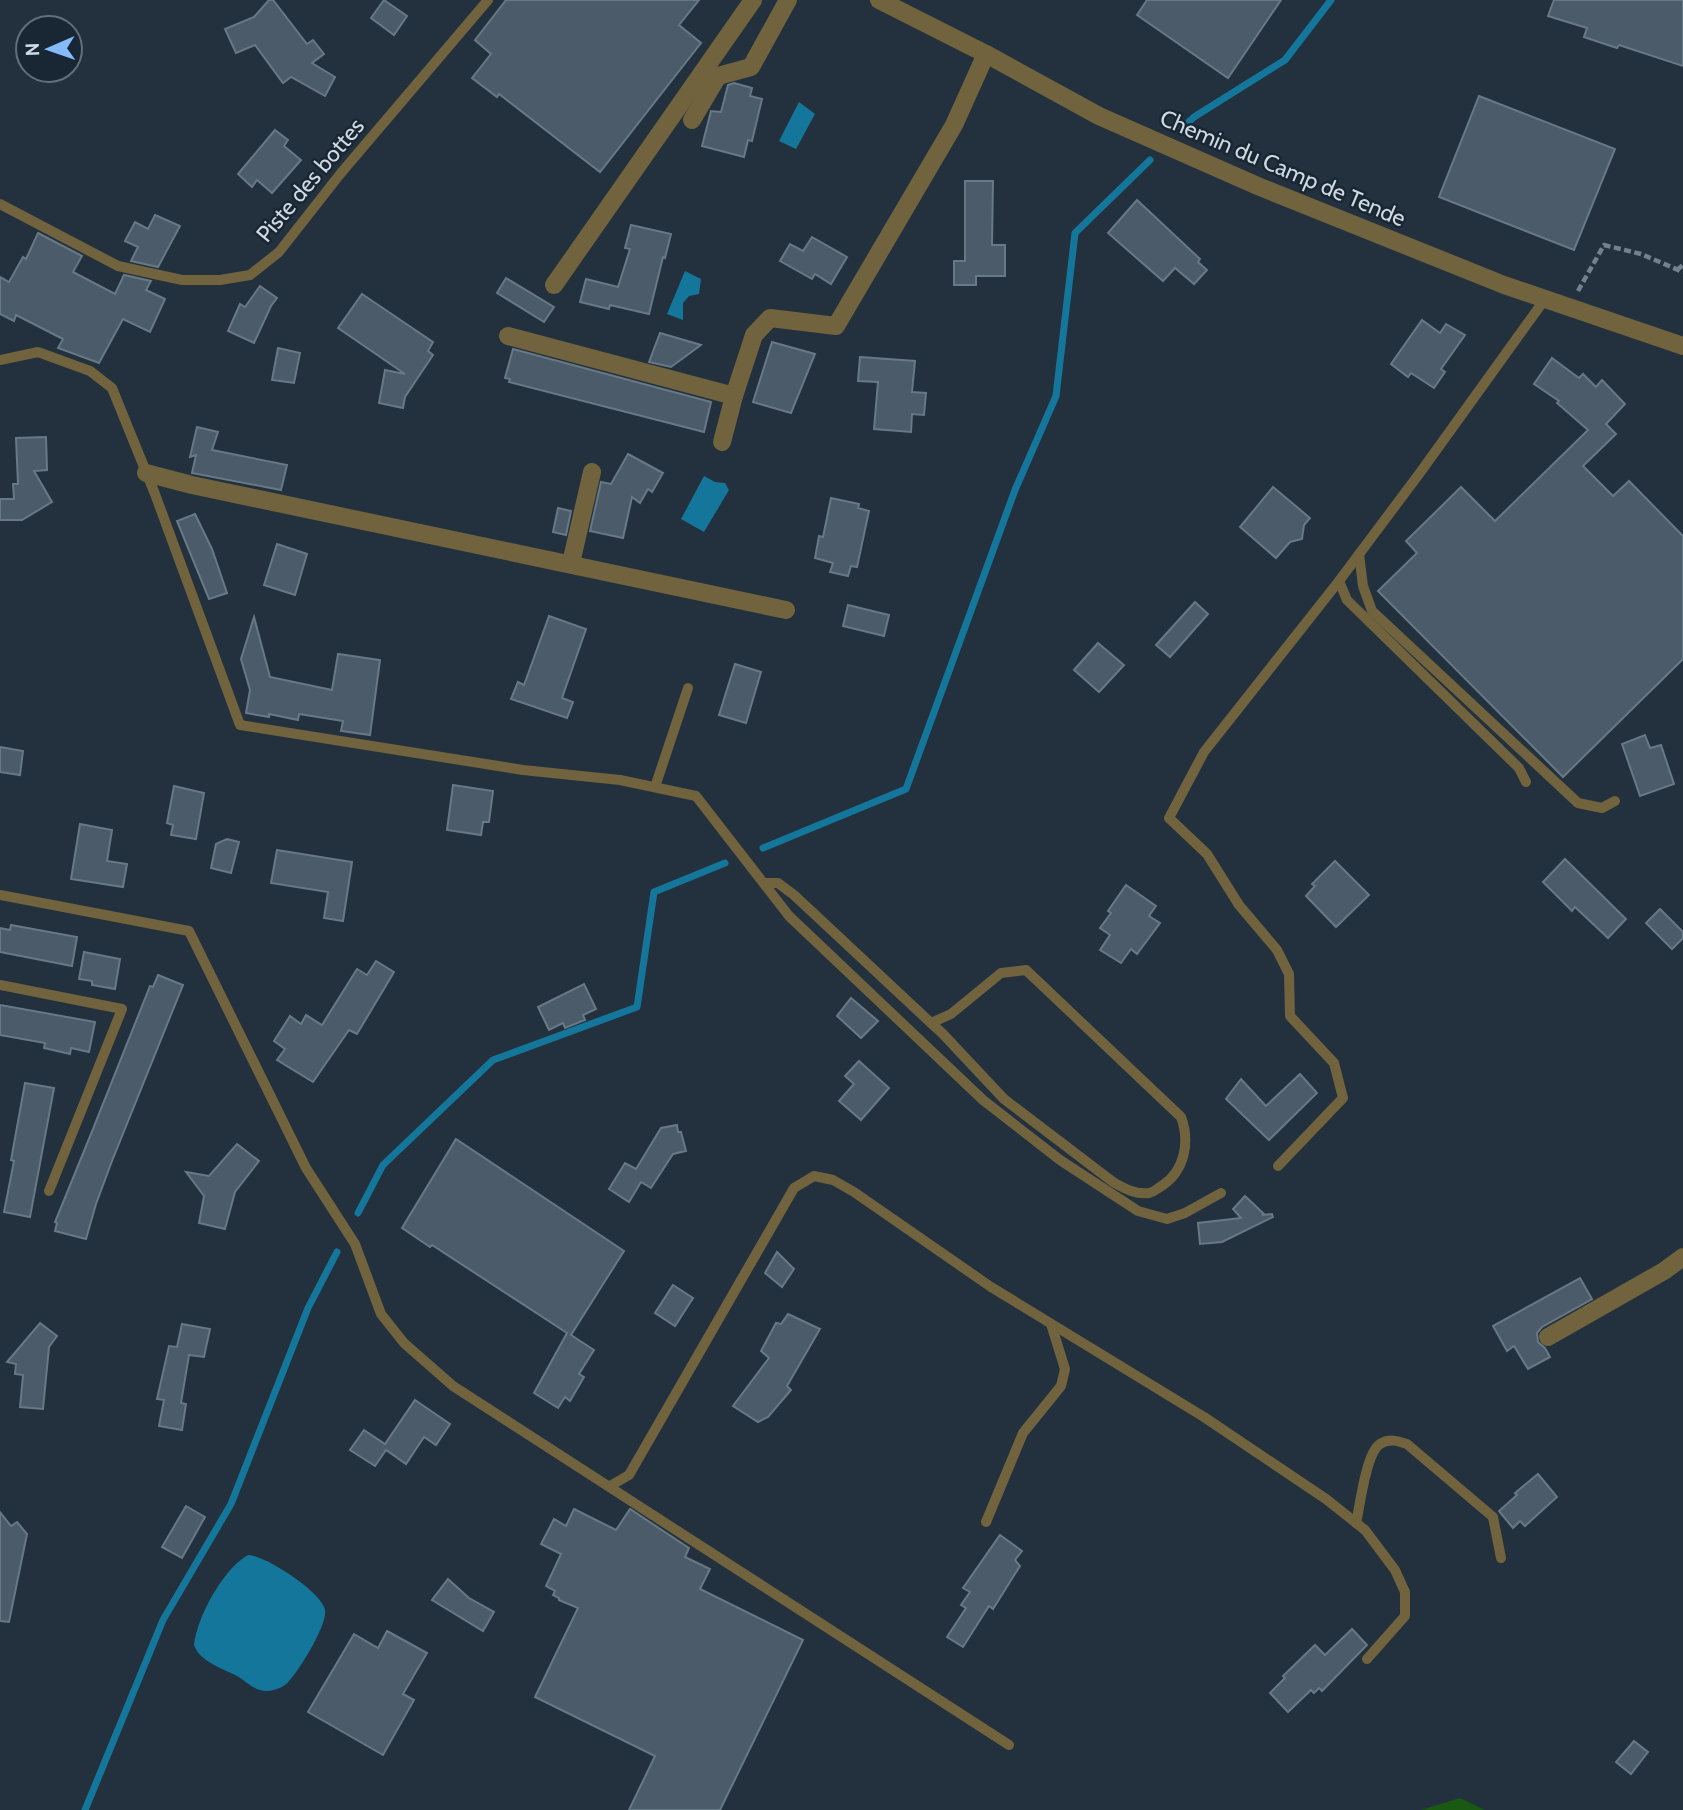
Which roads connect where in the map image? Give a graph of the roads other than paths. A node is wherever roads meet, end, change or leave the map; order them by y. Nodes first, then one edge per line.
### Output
1 (488, 0) edge
2 (753, 0) edge
3 (788, 0) edge
4 (878, 0) edge
5 (986, 54) junction
6 (692, 120) dead end
7 (0, 204) edge
8 (554, 285) dead end
9 (1545, 299) junction
10 (508, 336) dead end
11 (1683, 346) edge
12 (0, 360) edge
13 (734, 396) junction
14 (722, 442) dead end
15 (592, 472) dead end
16 (146, 473) junction
17 (1359, 554) junction
18 (570, 563) junction
19 (1339, 580) junction
20 (786, 610) dead end
21 (688, 688) dead end
22 (1525, 782) dead end
23 (655, 787) junction
24 (1615, 801) dead end
25 (765, 883) junction
26 (0, 895) edge
27 (0, 985) edge
28 (931, 1023) junction
29 (1278, 1166) dead end
30 (49, 1191) dead end
31 (1221, 1193) dead end
32 (1683, 1257) edge
33 (1051, 1324) junction
34 (1548, 1337) dead end
35 (610, 1486) junction
36 (986, 1522) dead end
37 (1356, 1523) junction
38 (1501, 1558) dead end
39 (1367, 1659) dead end
40 (1009, 1745) dead end

1 - 7 lane, Piste des bottes
2 - 8 street
3 - 6 street
4 - 5 street, Chemin du Camp de Tende
5 - 9 street, Chemin du Camp de Tende
5 - 13 street
9 - 11 street, Chemin du Camp de Tende
9 - 17 lane
10 - 13 street
12 - 16 lane
13 - 14 street
15 - 18 street
16 - 18 street
16 - 23 lane
17 - 19 lane
17 - 24 lane
18 - 20 street
19 - 22 lane
19 - 29 lane
21 - 23 lane
23 - 25 lane
25 - 28 lane
25 - 31 lane
26 - 35 lane
27 - 30 lane
28 - 28 lane
32 - 34 street
33 - 35 lane
33 - 36 lane
33 - 37 lane
35 - 40 lane
37 - 38 lane
37 - 39 lane

